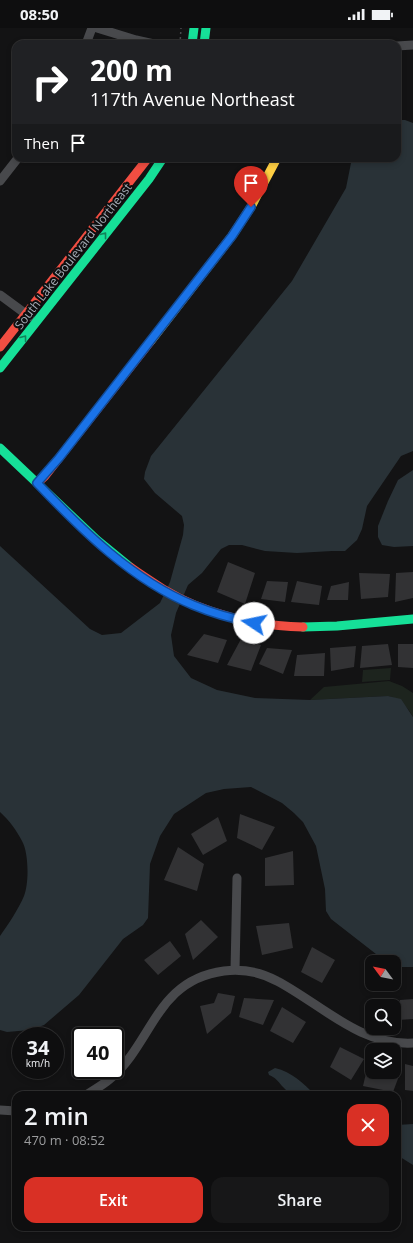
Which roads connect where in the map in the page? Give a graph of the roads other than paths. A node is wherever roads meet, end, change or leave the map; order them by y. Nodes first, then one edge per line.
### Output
1 (92, 28) edge
2 (97, 28) edge
3 (194, 28) edge
4 (206, 28) edge
5 (88, 40) edge
6 (136, 40) edge
7 (192, 40) edge
8 (204, 40) edge
9 (413, 45) edge
10 (401, 46) edge
11 (15, 162) edge
12 (145, 162) edge
13 (160, 162) edge
14 (275, 162) edge
15 (0, 182) edge
16 (0, 295) edge
17 (26, 314) junction
18 (36, 321) junction
19 (0, 347) edge
20 (0, 368) edge
21 (0, 448) edge
22 (37, 483) junction
23 (413, 620) edge
24 (237, 878) dead end
25 (235, 970) junction
26 (413, 1043) edge
27 (93, 1091) edge
28 (0, 1110) edge
29 (12, 1111) edge

1 - 5 street
2 - 6 street
3 - 7 street
4 - 8 street
9 - 10 street
11 - 15 street
12 - 17 street, South Lake Boulevard Northeast
18 -> 13 street, South Lake Boulevard Northeast
14 - 22 street
16 - 17 street
17 - 18 street
17 - 19 street, South Lake Boulevard Northeast
20 -> 18 street, South Lake Boulevard Northeast
21 - 22 street
22 - 23 street
24 - 25 street
25 - 26 street
25 - 27 street
28 - 29 street

